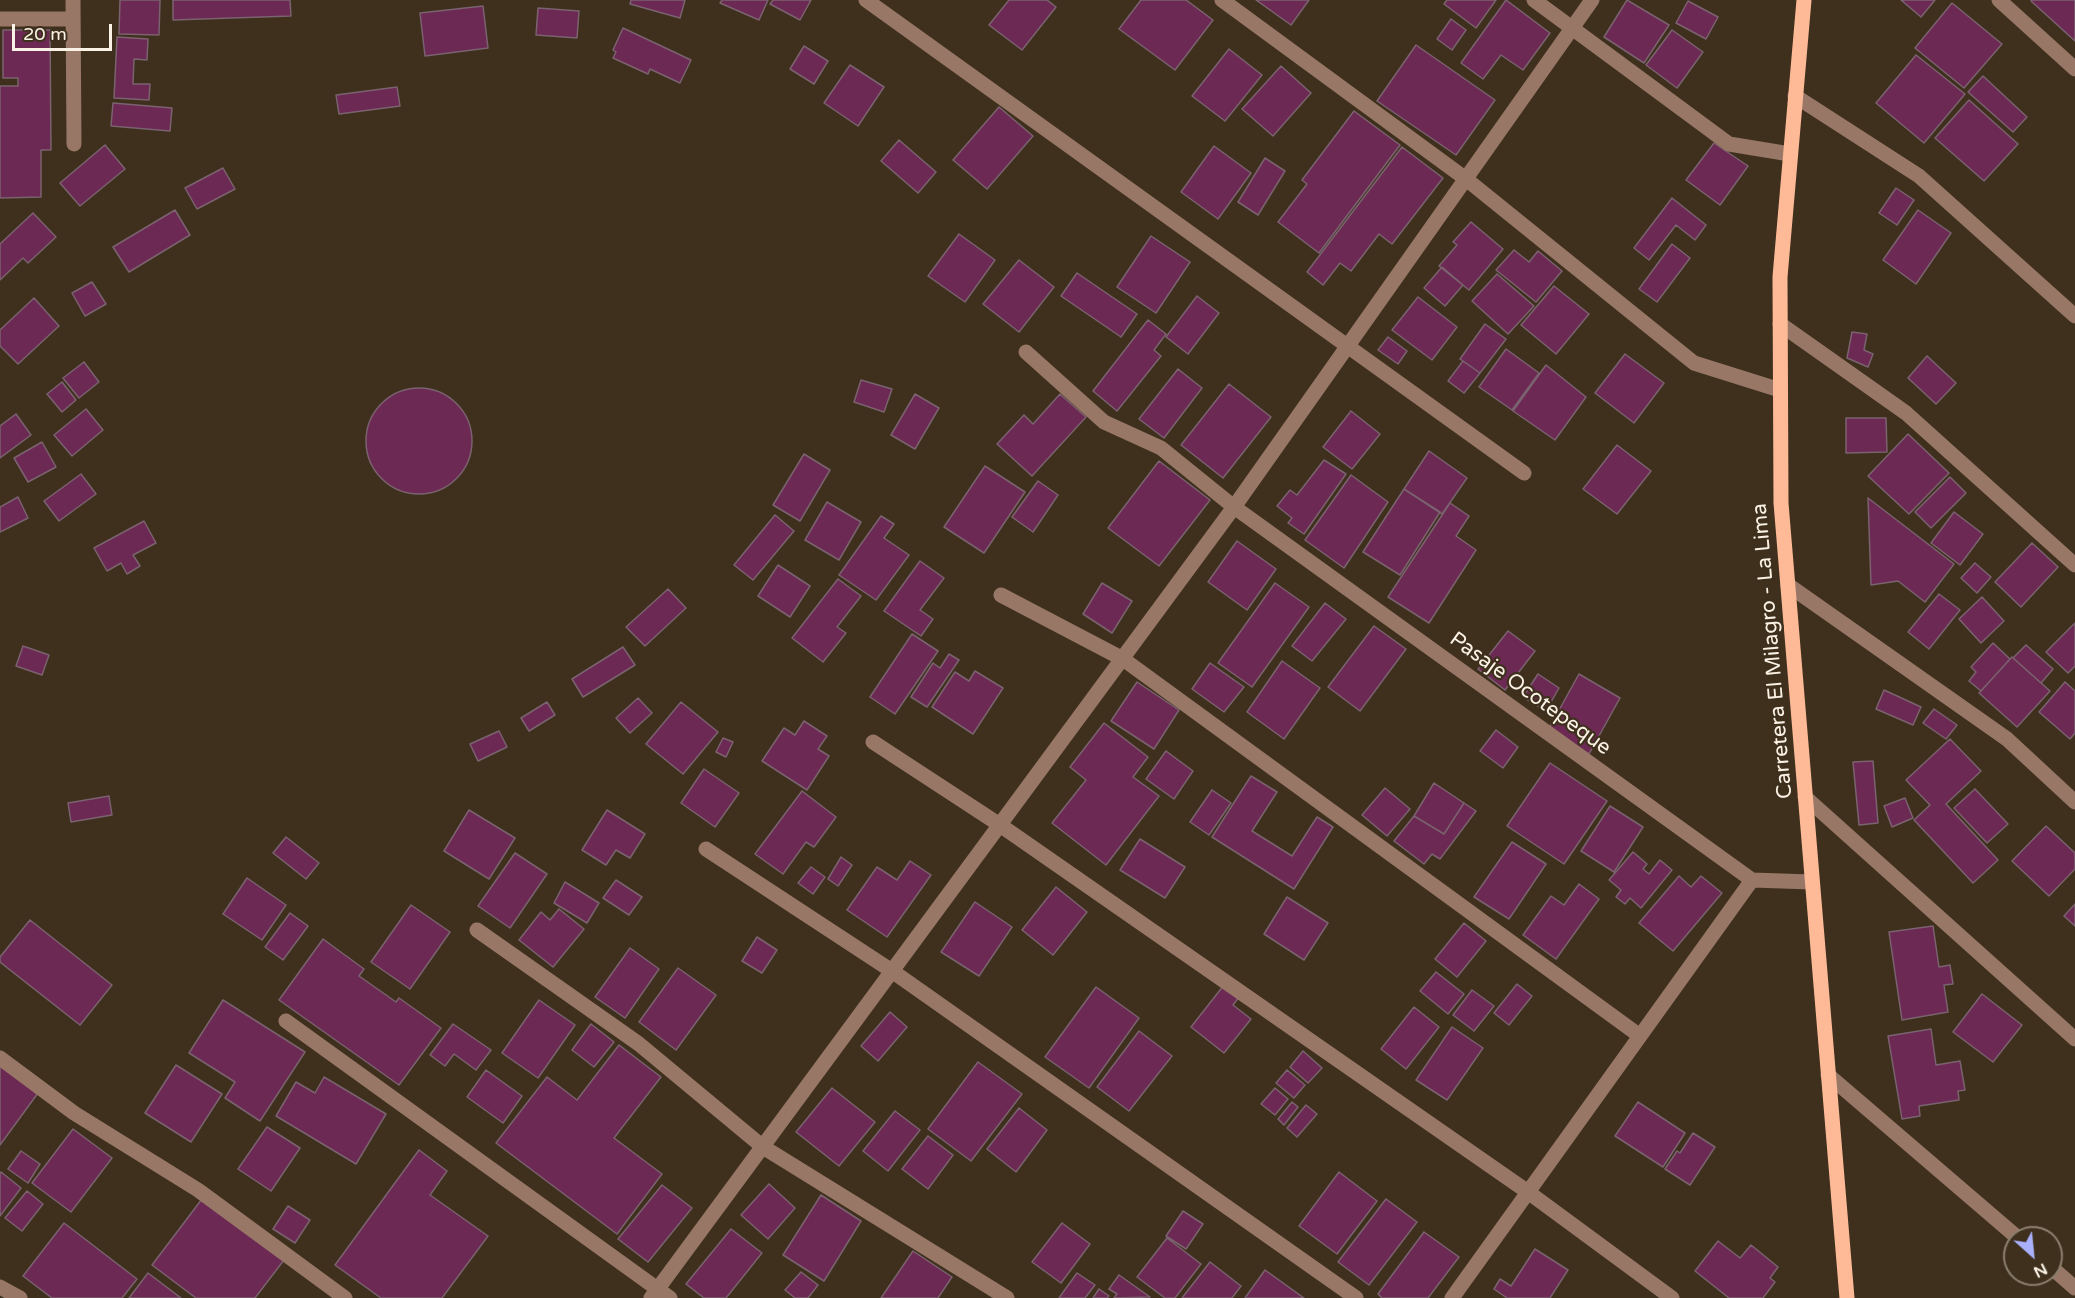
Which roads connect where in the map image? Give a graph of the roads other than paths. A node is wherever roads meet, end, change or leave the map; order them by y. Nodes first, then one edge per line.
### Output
1 (73, 0) edge
2 (866, 0) edge
3 (1222, 0) edge
4 (1534, 0) edge
5 (1592, 0) edge
6 (1804, 0) edge
7 (1999, 0) edge
8 (0, 19) edge
9 (73, 19) junction
10 (1573, 28) junction
11 (2075, 69) edge
12 (1795, 96) junction
13 (74, 144) dead end
14 (1790, 154) junction
15 (1466, 179) junction
16 (2075, 316) edge
17 (1780, 324) junction
18 (1348, 346) junction
19 (1026, 352) dead end
20 (1780, 390) junction
21 (1524, 472) dead end
22 (1234, 507) junction
23 (2075, 565) edge
24 (1788, 585) junction
25 (1001, 595) dead end
26 (1123, 659) junction
27 (873, 742) dead end
28 (1805, 797) junction
29 (2075, 802) edge
30 (1000, 825) junction
31 (706, 849) dead end
32 (1752, 880) junction
33 (1812, 882) junction
34 (477, 930) dead end
35 (892, 971) junction
36 (286, 1021) dead end
37 (1640, 1036) junction
38 (2075, 1039) edge
39 (0, 1058) edge
40 (1828, 1075) junction
41 (763, 1147) junction
42 (1528, 1192) junction
43 (2004, 1226) edge
44 (2063, 1278) edge
45 (0, 1287) edge
46 (2075, 1288) edge
47 (660, 1295) edge
48 (20, 1298) edge
49 (345, 1298) edge
50 (1007, 1298) edge
51 (1356, 1298) edge
52 (1452, 1298) edge
53 (1672, 1298) edge
54 (1846, 1298) edge

1 - 9 street
2 - 18 street
3 - 15 street
4 - 10 street
5 - 10 street
6 - 12 main road, Carretera El Milagro - La Lima
7 - 11 street
8 - 9 street
9 - 13 street
10 - 14 street
10 - 15 street
12 - 14 main road, Carretera El Milagro - La Lima
12 - 16 street
14 - 17 main road, Carretera El Milagro - La Lima
15 - 18 street
15 - 20 street
17 - 20 main road, Carretera El Milagro - La Lima
17 - 23 street
18 - 21 street
18 - 22 street
19 - 22 street, Pasaje Ocotepeque
20 - 24 main road, Carretera El Milagro - La Lima
22 - 26 street
22 - 32 street, Pasaje Ocotepeque
24 - 28 main road, Carretera El Milagro - La Lima
24 - 29 street
25 - 26 street
26 - 30 street
26 - 37 street
27 - 30 street
28 - 33 main road, Carretera El Milagro - La Lima
28 - 38 street
30 - 35 street
30 - 42 street
31 - 35 street
32 - 33 street
32 - 37 street
33 - 40 main road, Carretera El Milagro - La Lima
34 - 41 street
35 - 41 street
35 - 51 street
36 - 47 street
37 - 42 street
39 - 49 street
40 - 43 street
40 - 54 main road, Carretera El Milagro - La Lima
41 - 47 street
41 - 50 street
42 - 52 street
42 - 53 street
44 - 46 street
45 - 48 street

